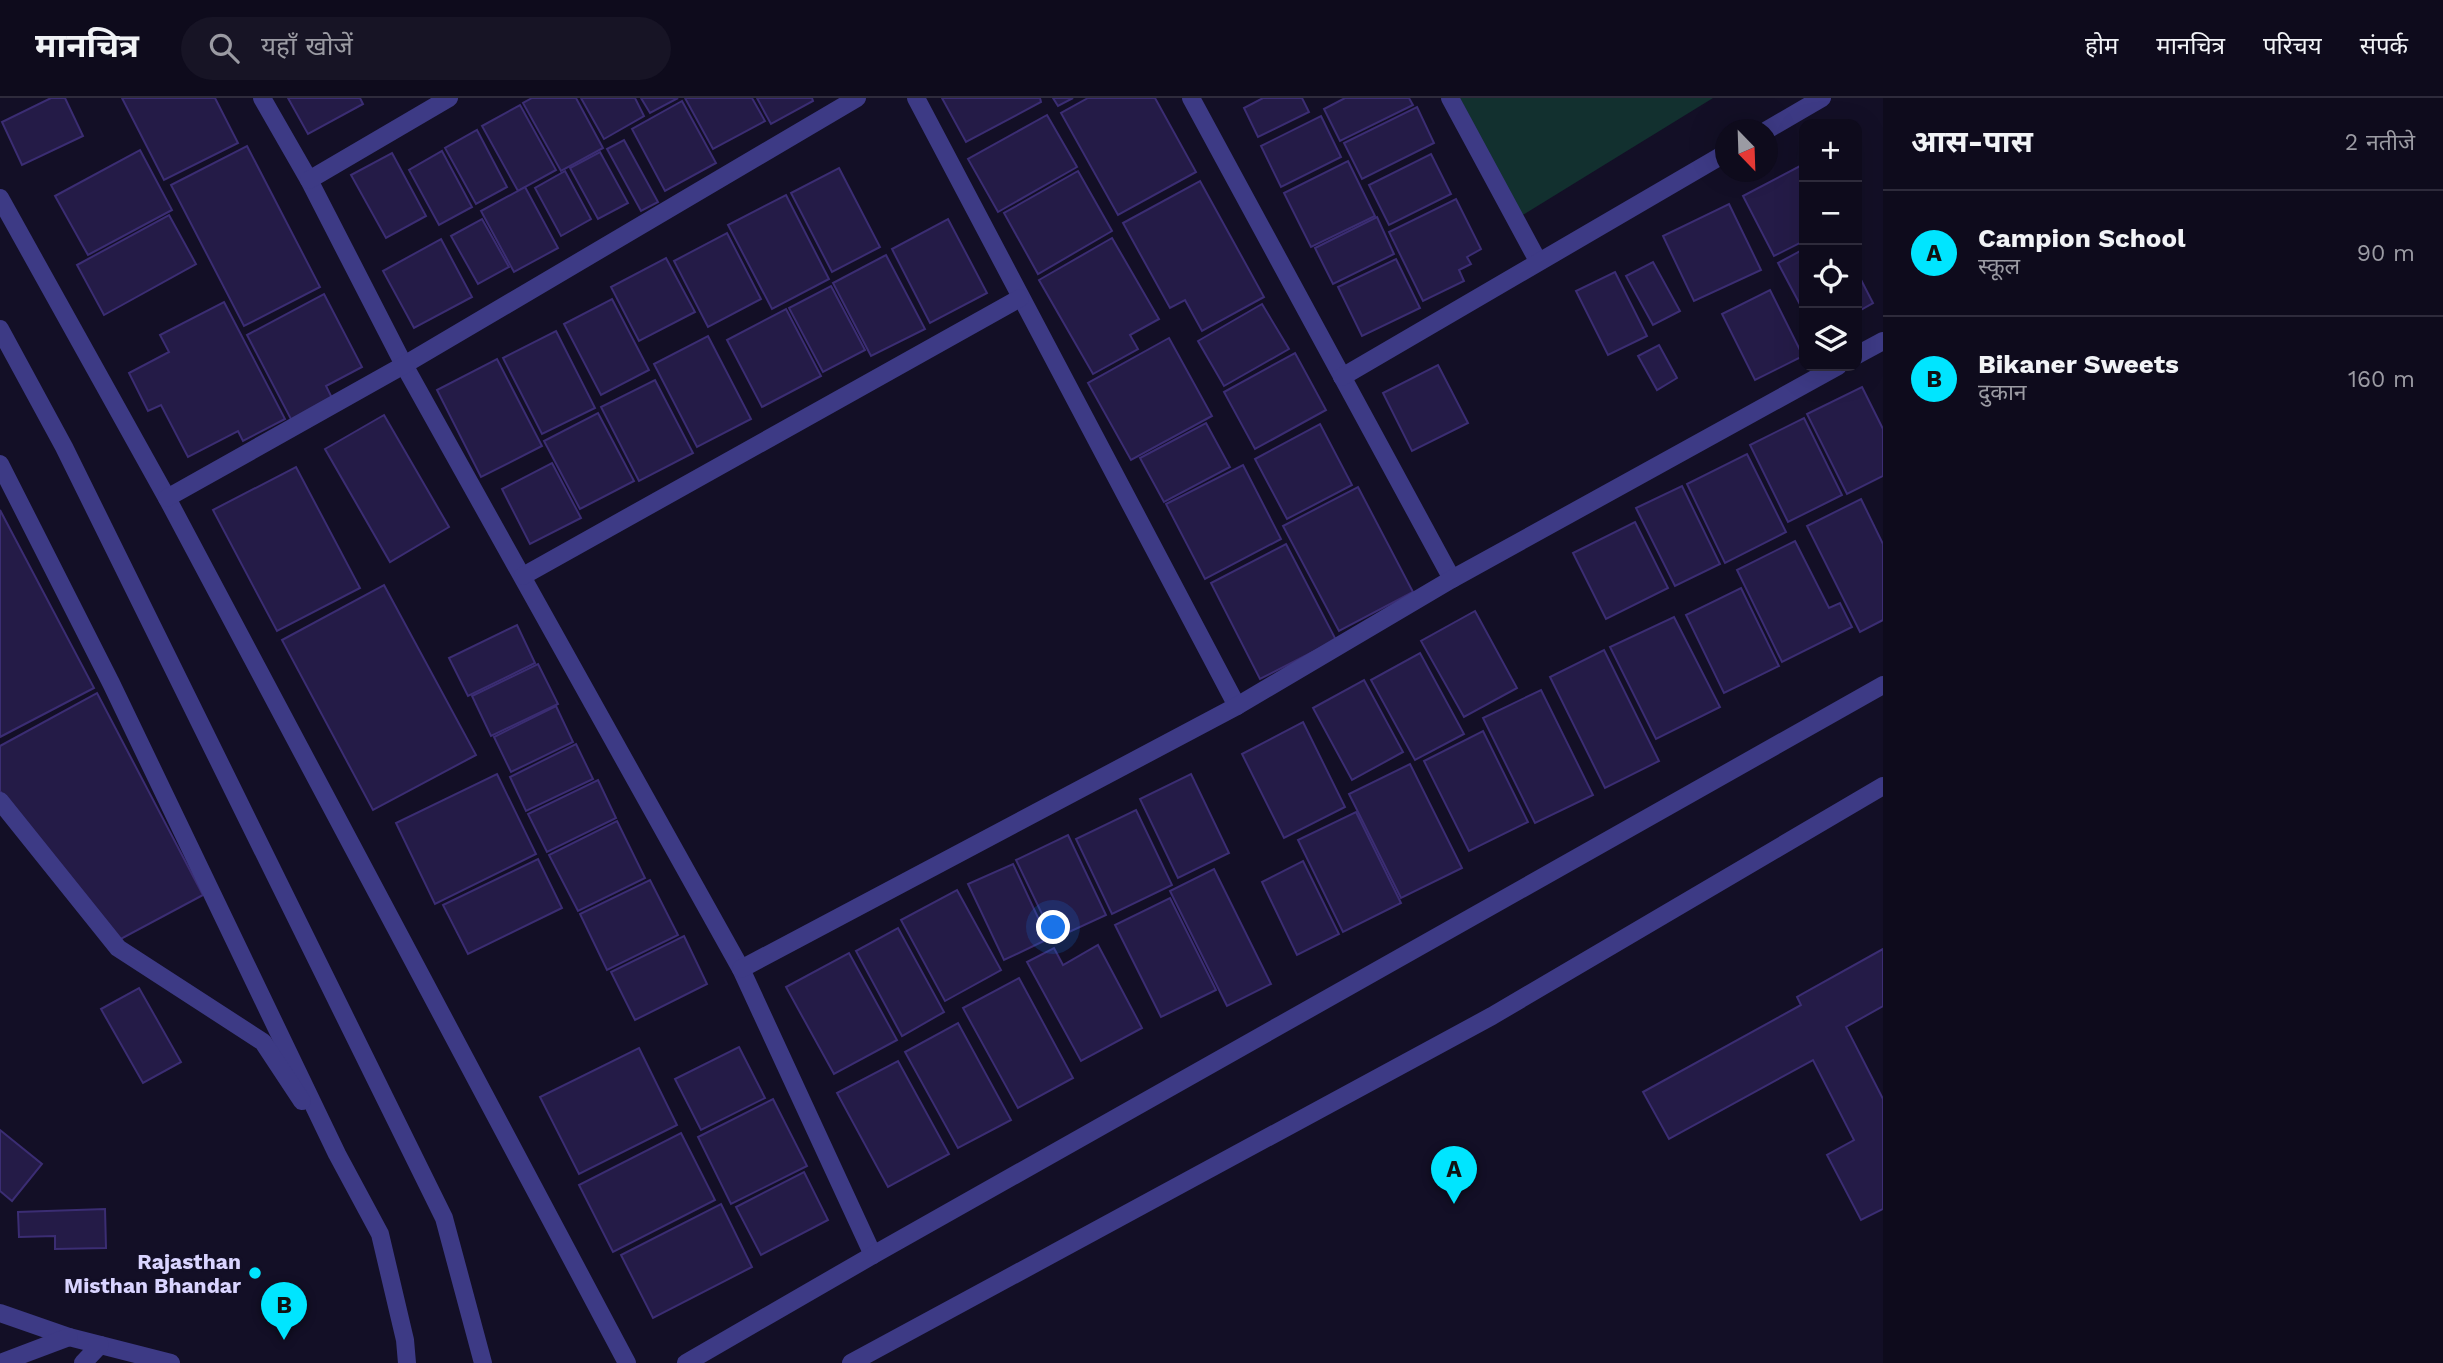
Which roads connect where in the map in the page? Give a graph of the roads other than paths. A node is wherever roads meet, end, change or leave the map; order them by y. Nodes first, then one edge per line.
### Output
1 (262, 98) edge
2 (449, 98) edge
3 (857, 98) edge
4 (916, 98) edge
5 (1191, 98) edge
6 (1450, 98) edge
7 (1822, 98) edge
8 (1778, 124) edge
9 (1715, 159) edge
10 (309, 180) junction
11 (0, 198) edge
12 (1538, 261) junction
13 (1020, 298) junction
14 (0, 329) edge
15 (1883, 341) edge
16 (1862, 352) edge
17 (404, 365) junction
18 (1829, 371) edge
19 (1342, 377) junction
20 (1, 470) edge
21 (167, 498) junction
22 (523, 576) junction
23 (1452, 579) junction
24 (1883, 685) edge
25 (1237, 706) junction
26 (1883, 786) edge
27 (0, 801) edge
28 (741, 968) junction
29 (337, 1154) junction
30 (873, 1255) junction
31 (0, 1313) edge
32 (69, 1337) junction
33 (100, 1345) junction
34 (0, 1363) edge
35 (83, 1363) edge
36 (171, 1363) edge
37 (407, 1363) edge
38 (483, 1363) edge
39 (627, 1363) edge
40 (686, 1363) edge
41 (851, 1363) edge

1 - 10 street
2 - 10 street
3 - 17 street
4 - 13 street
5 - 19 street
6 - 12 street
7 - 8 street
9 - 12 street
10 - 17 street
11 - 21 street
12 - 19 street
13 - 22 street
13 - 25 street
14 - 38 street
15 - 16 street
17 - 21 street
17 - 22 street
18 - 23 street
19 - 23 street
20 - 29 street
21 - 39 street
22 - 28 street
23 - 25 street
24 - 30 street
25 - 28 street
26 - 41 street
27 - 29 street
28 - 30 street
29 - 37 street
30 - 40 street
31 - 32 street
32 - 33 street
32 - 34 street
33 - 35 street
33 - 36 street

